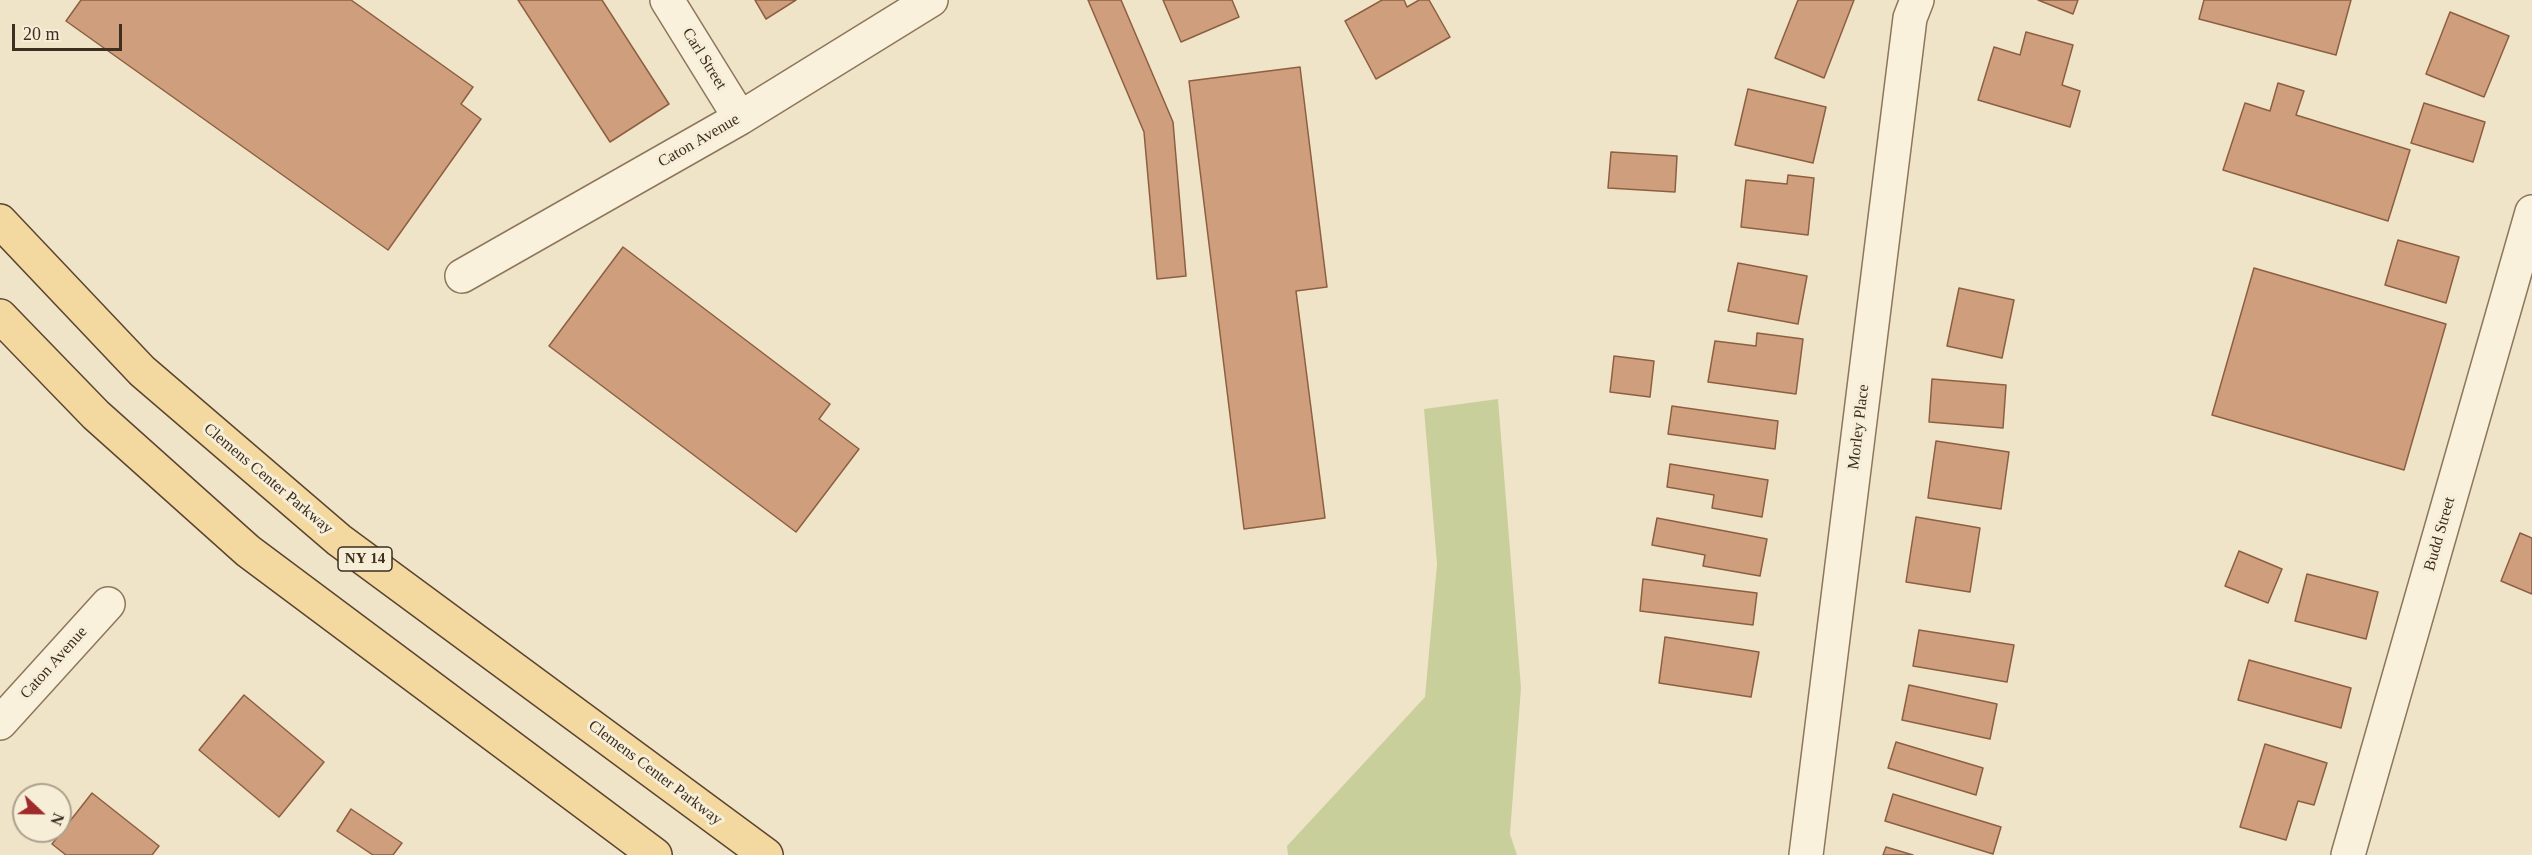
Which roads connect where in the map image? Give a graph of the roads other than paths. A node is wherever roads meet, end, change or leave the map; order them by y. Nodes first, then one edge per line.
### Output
1 (667, 0) edge
2 (931, 0) edge
3 (1917, 0) edge
4 (740, 118) junction
5 (2532, 212) edge
6 (0, 221) edge
7 (462, 276) dead end
8 (0, 316) edge
9 (108, 603) dead end
10 (0, 723) edge
11 (655, 855) edge
12 (766, 855) edge
13 (1806, 855) edge
14 (2348, 855) edge

1 - 4 street, Carl Street
2 - 4 street, Caton Avenue
3 - 13 street, Morley Place
4 - 7 street, Caton Avenue
5 - 14 street, Budd Street
6 - 12 main road, Clemens Center Parkway / NY 14
8 - 11 main road
9 - 10 street, Caton Avenue

